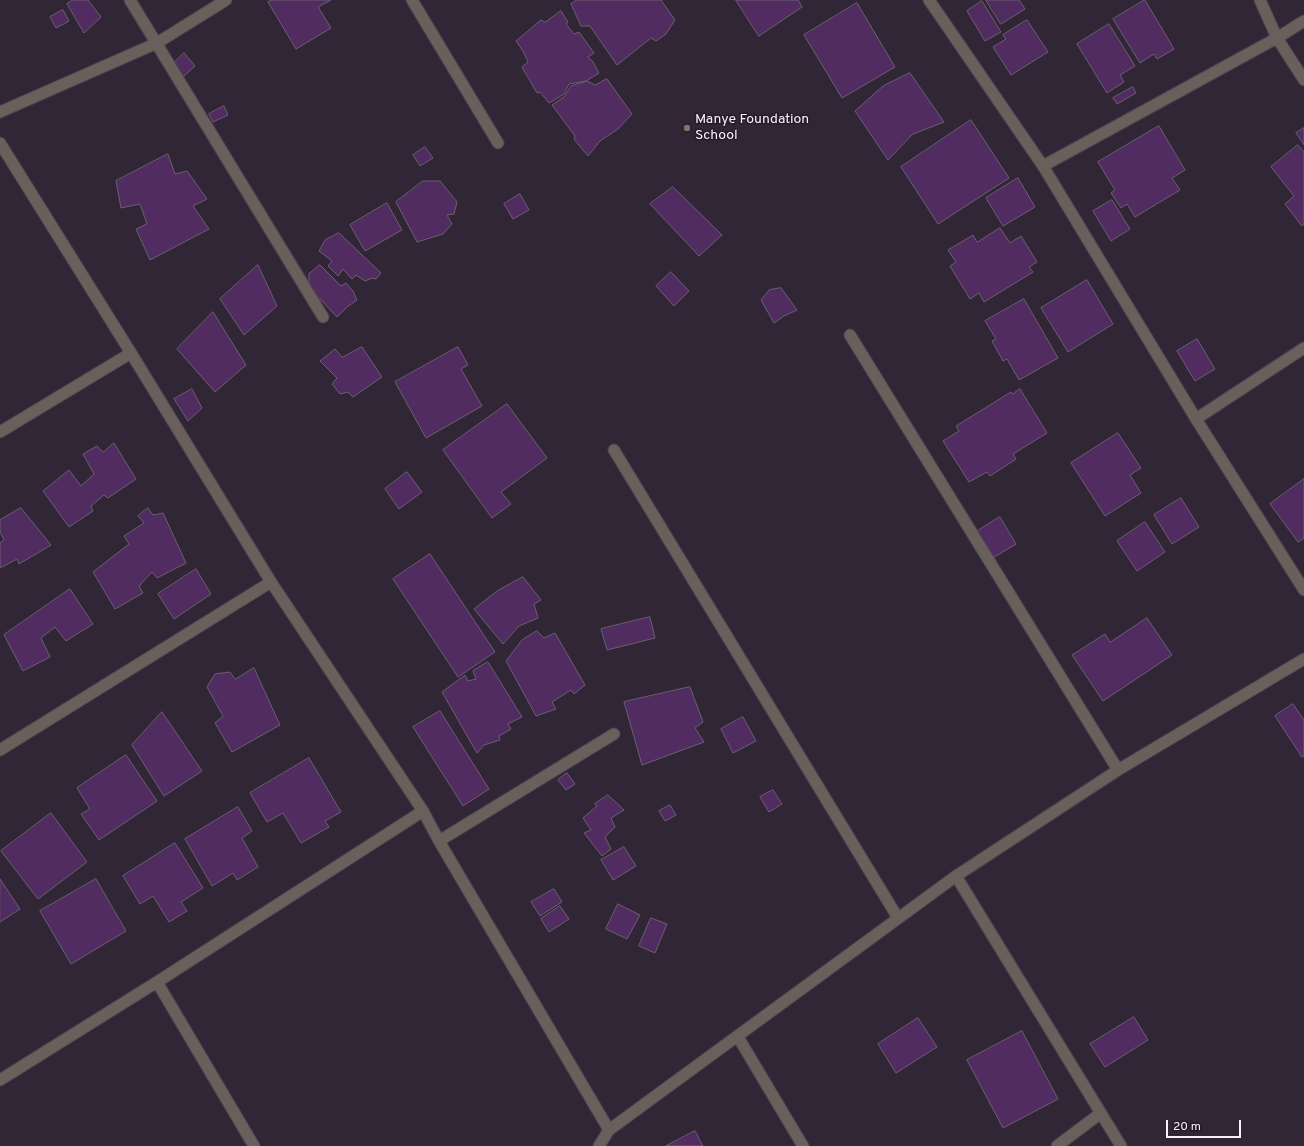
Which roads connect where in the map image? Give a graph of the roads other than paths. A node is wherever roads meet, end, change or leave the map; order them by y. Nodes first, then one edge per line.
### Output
1 (130, 0) edge
2 (226, 0) edge
3 (412, 0) edge
4 (928, 0) edge
5 (1260, 0) edge
6 (1304, 21) edge
7 (1277, 38) junction
8 (157, 44) junction
9 (1304, 80) edge
10 (0, 112) edge
11 (0, 143) edge
12 (498, 143) dead end
13 (1043, 166) junction
14 (323, 317) dead end
15 (850, 336) dead end
16 (1304, 348) edge
17 (131, 352) junction
18 (1196, 419) junction
19 (0, 432) edge
20 (614, 450) dead end
21 (271, 582) junction
22 (1304, 590) edge
23 (1304, 659) edge
24 (614, 734) dead end
25 (0, 750) edge
26 (1118, 770) junction
27 (423, 811) junction
28 (440, 841) junction
29 (956, 876) junction
30 (898, 918) junction
31 (157, 982) junction
32 (738, 1037) junction
33 (0, 1080) edge
34 (1101, 1113) junction
35 (609, 1130) junction
36 (254, 1146) edge
37 (599, 1146) edge
38 (803, 1146) edge
39 (1057, 1146) edge
40 (1122, 1146) edge

1 - 8 street
2 - 8 street
3 - 12 street
4 - 13 street
5 - 7 street
6 - 7 street
7 - 9 street
7 - 13 street
8 - 10 street
8 - 14 street
11 - 17 street
13 - 18 street
15 - 26 street
16 - 18 street
17 - 19 street
17 - 21 street
18 - 22 street
20 - 30 street
21 - 25 street
21 - 27 street
23 - 26 street
24 - 28 street
26 - 29 street
27 - 28 street
27 - 31 street
28 - 35 street
29 - 30 street
29 - 34 street
30 - 32 street
31 - 33 street
31 - 36 street
32 - 35 street
32 - 38 street
34 - 39 street
34 - 40 street
35 - 37 street

